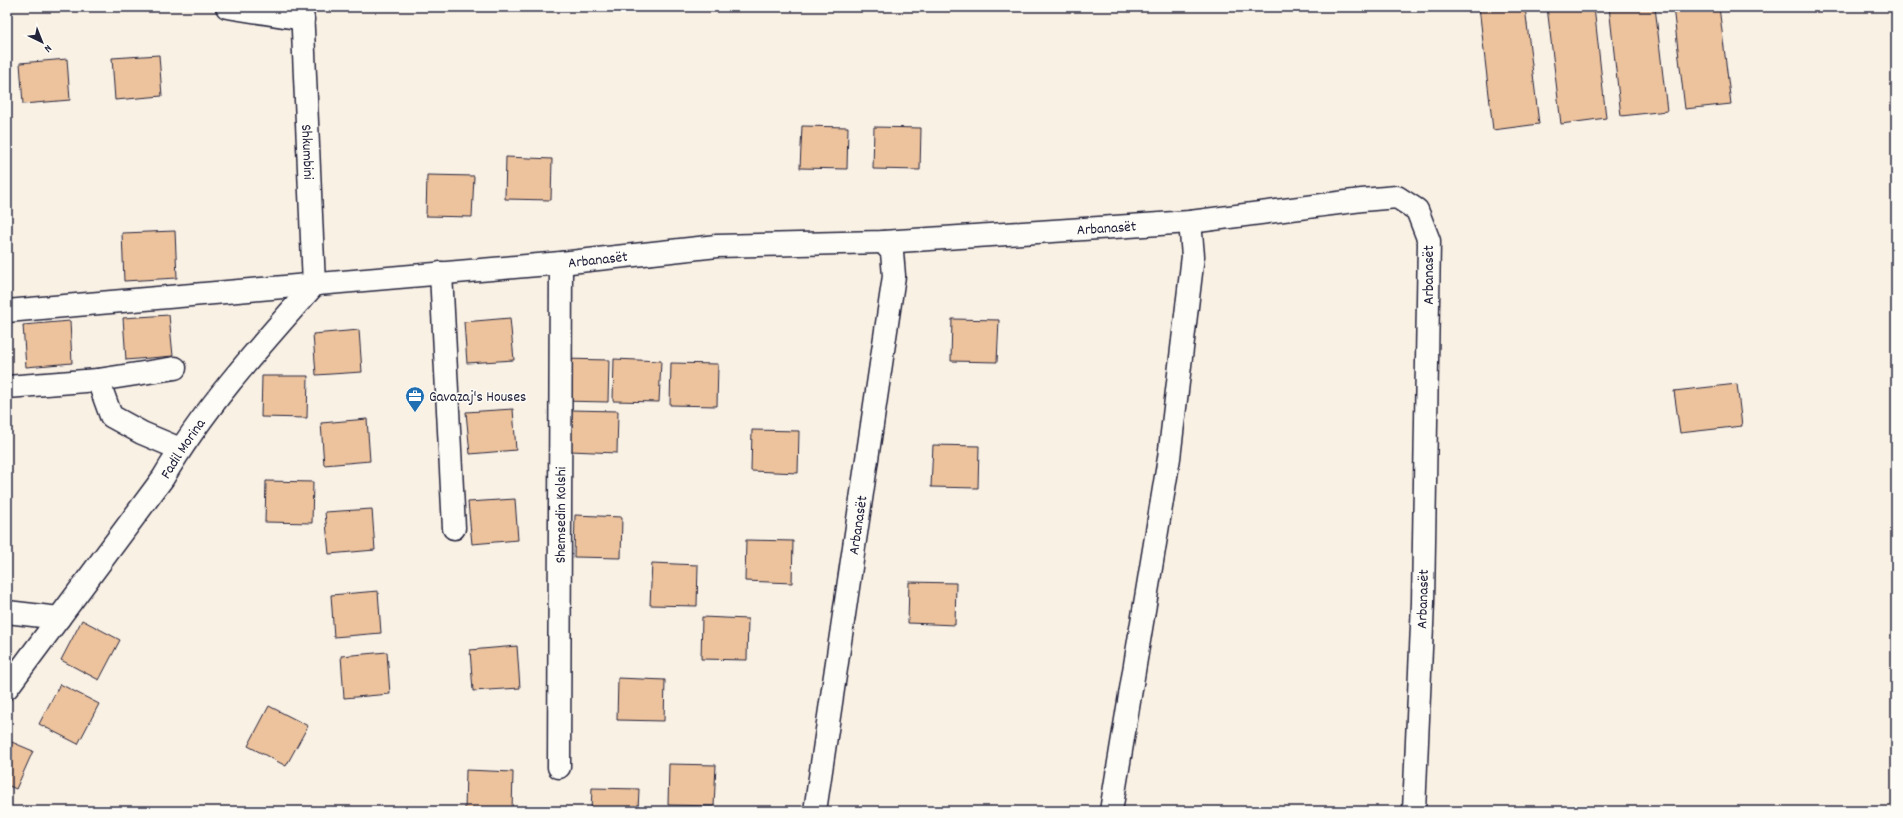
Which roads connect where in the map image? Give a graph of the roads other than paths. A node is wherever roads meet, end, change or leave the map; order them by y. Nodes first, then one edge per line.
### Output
1 (227, 7) edge
2 (302, 13) edge
3 (1190, 222) junction
4 (883, 242) junction
5 (561, 263) junction
6 (441, 274) junction
7 (314, 285) junction
8 (7, 311) edge
9 (175, 368) dead end
10 (98, 380) junction
11 (7, 387) edge
12 (180, 449) junction
13 (454, 528) dead end
14 (7, 612) edge
15 (59, 618) junction
16 (7, 688) edge
17 (558, 767) dead end
18 (815, 811) edge
19 (1111, 811) edge
20 (1414, 811) edge

1 - 2 street, Shkumbini
2 - 7 street, Shkumbini
3 - 4 street, Arbanasët
3 - 19 street
3 - 20 street, Arbanasët
4 - 5 street, Arbanasët
4 - 18 street, Arbanasët
5 - 6 street, Arbanasët
5 - 17 street, Shemsedin Kolshi
6 - 7 street, Arbanasët
6 - 13 street
7 - 8 street, Arbanasët
7 - 12 street, Fadil Morina
9 - 10 street
10 - 11 street
10 - 12 street
12 - 15 street, Fadil Morina
14 - 15 street
15 - 16 street, Fadil Morina

